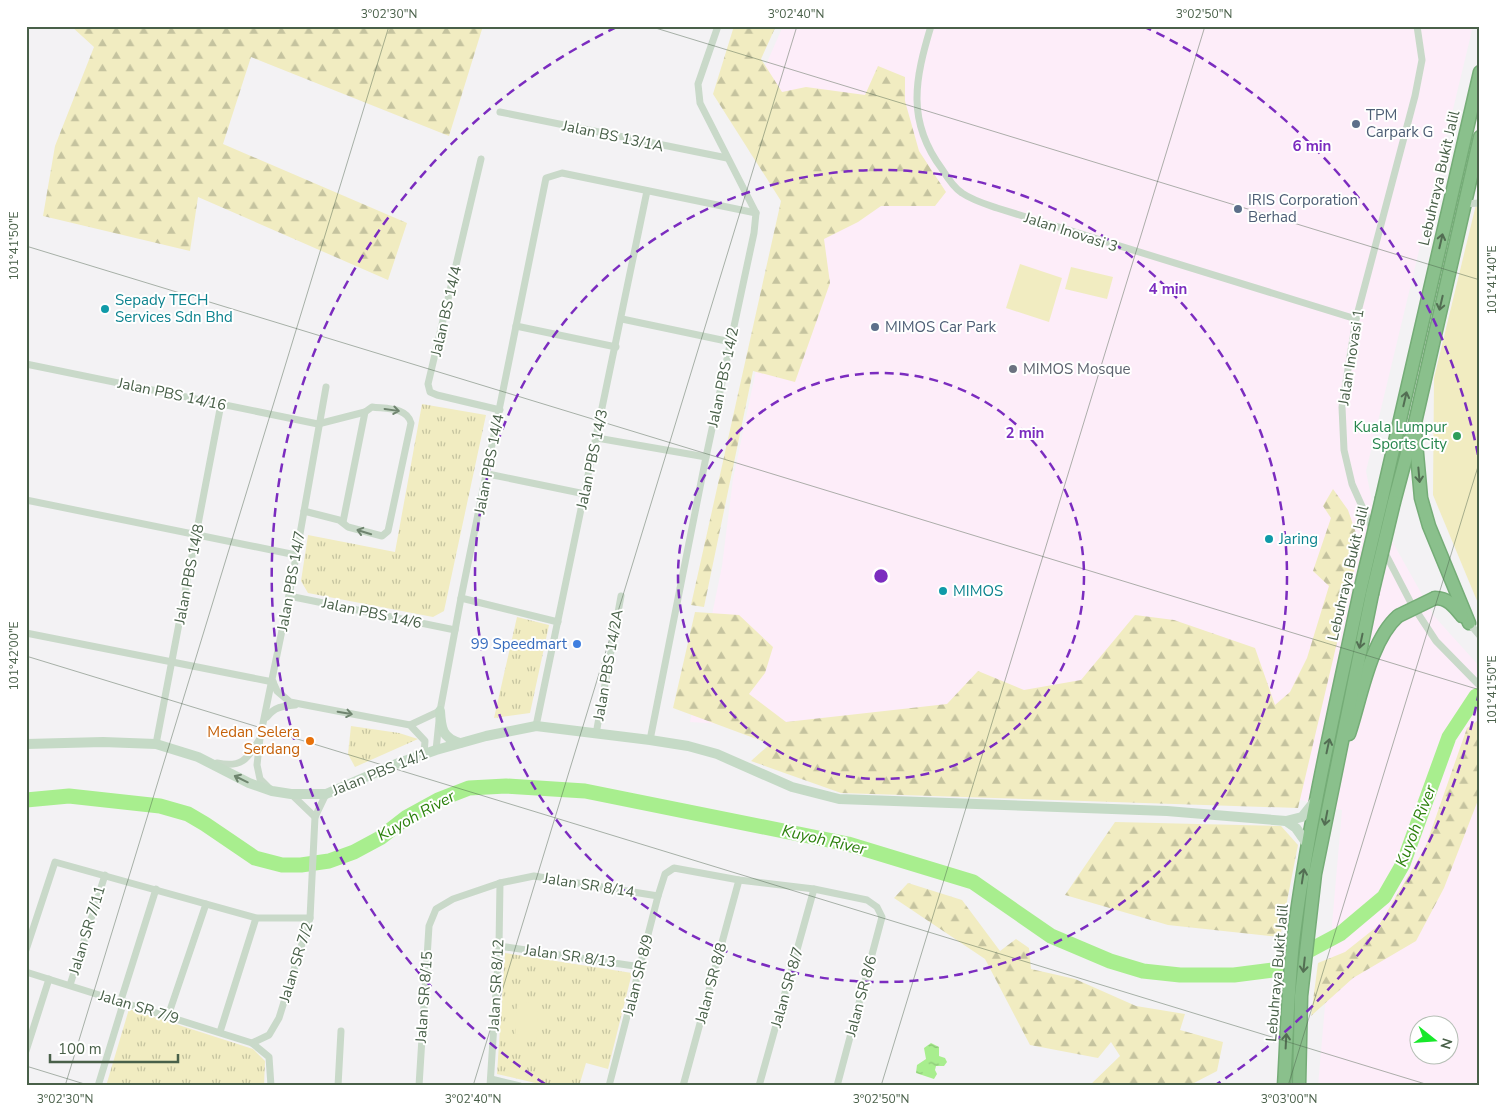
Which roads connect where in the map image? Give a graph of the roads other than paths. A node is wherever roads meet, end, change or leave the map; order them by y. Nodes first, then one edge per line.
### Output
1 (718, 26) edge
2 (931, 26) edge
3 (1417, 26) edge
4 (1480, 72) edge
5 (500, 112) dead end
6 (1480, 137) edge
7 (727, 158) junction
8 (481, 160) dead end
9 (1476, 168) edge
10 (647, 191) junction
11 (1480, 203) edge
12 (1463, 204) junction
13 (756, 213) junction
14 (1356, 318) junction
15 (622, 320) junction
16 (516, 326) junction
17 (731, 342) junction
18 (616, 347) junction
19 (26, 364) edge
20 (326, 387) dead end
21 (221, 404) junction
22 (500, 410) junction
23 (365, 412) junction
24 (318, 424) junction
25 (1414, 427) junction
26 (596, 438) junction
27 (706, 457) junction
28 (488, 474) junction
29 (585, 494) junction
30 (26, 500) edge
31 (1388, 500) junction
32 (304, 511) junction
33 (343, 522) junction
34 (196, 534) junction
35 (296, 555) junction
36 (1366, 592) junction
37 (289, 596) junction
38 (620, 596) dead end
39 (461, 598) junction
40 (558, 622) junction
41 (1468, 623) junction
42 (455, 630) junction
43 (26, 633) edge
44 (1480, 636) edge
45 (172, 662) junction
46 (273, 682) junction
47 (1480, 686) edge
48 (297, 704) junction
49 (440, 711) junction
50 (264, 720) junction
51 (410, 725) junction
52 (536, 726) junction
53 (596, 734) junction
54 (260, 738) junction
55 (650, 740) junction
56 (461, 743) junction
57 (26, 744) edge
58 (156, 744) junction
59 (436, 750) junction
60 (424, 754) junction
61 (212, 763) junction
62 (1332, 785) junction
63 (272, 791) junction
64 (291, 794) junction
65 (326, 794) junction
66 (1317, 797) junction
67 (315, 817) junction
68 (1286, 821) junction
69 (1308, 845) junction
70 (105, 874) junction
71 (739, 880) junction
72 (500, 883) junction
73 (156, 889) junction
74 (814, 889) junction
75 (658, 896) junction
76 (206, 904) junction
77 (436, 909) joint
78 (256, 918) junction
79 (310, 918) junction
80 (1301, 934) junction
81 (499, 946) junction
82 (26, 950) edge
83 (641, 966) junction
84 (26, 972) edge
85 (49, 979) junction
86 (70, 985) junction
87 (1295, 996) junction
88 (123, 1001) junction
89 (168, 1016) junction
90 (341, 1031) dead end
91 (220, 1032) junction
92 (252, 1044) junction
93 (26, 1051) edge
94 (491, 1082) edge
95 (98, 1086) edge
96 (271, 1086) edge
97 (338, 1086) edge
98 (420, 1086) edge
99 (520, 1086) edge
100 (609, 1086) edge
101 (683, 1086) edge
102 (759, 1086) edge
103 (837, 1086) edge
104 (1284, 1086) edge
105 (1299, 1086) edge

1 - 7 street
2 - 14 street, Jalan Inovasi 3
3 - 14 street, Jalan Inovasi 1
31 -> 4 highway, Lebuhraya Bukit Jalil
5 - 7 street, Jalan BS 13/1A
6 - 9 highway, Lebuhraya Bukit Jalil
7 - 13 street
8 - 22 street, Jalan BS 14/4
9 - 12 highway, Lebuhraya Bukit Jalil
10 - 13 street
10 - 15 street, Jalan PBS 14/3
10 - 16 street, Jalan PBS 14/4
11 - 12 street
12 -> 25 highway, Lebuhraya Bukit Jalil
13 - 17 street, Jalan PBS 14/2
14 - 47 street, Jalan Inovasi 1
15 - 17 street
15 - 18 street, Jalan PBS 14/3
16 - 18 street
16 - 22 street, Jalan PBS 14/4
17 - 27 street, Jalan PBS 14/2
18 - 26 street, Jalan PBS 14/3
19 - 21 street, Jalan PBS 14/16
20 - 24 street, Jalan PBS 14/7
21 - 24 street, Jalan PBS 14/16
21 - 34 street, Jalan PBS 14/8
22 - 28 street, Jalan PBS 14/4
23 - 24 street
23 - 33 street
23 -> 33 street
24 - 32 street, Jalan PBS 14/7
25 - 31 highway, Lebuhraya Bukit Jalil
25 -> 41 highway
26 - 27 street
26 - 29 street, Jalan PBS 14/3
27 - 55 street, Jalan PBS 14/2
28 - 29 street
28 - 39 street, Jalan PBS 14/4
29 - 40 street, Jalan PBS 14/3
30 - 34 street
31 - 36 highway, Lebuhraya Bukit Jalil, bridge
32 - 33 street
32 - 35 street, Jalan PBS 14/7
34 - 35 street
34 - 45 street, Jalan PBS 14/8
35 - 37 street, Jalan PBS 14/7
36 -> 62 highway, Lebuhraya Bukit Jalil
66 -> 36 highway, Lebuhraya Bukit Jalil
37 - 42 street, Jalan PBS 14/6
37 - 46 street, Jalan PBS 14/7
38 - 53 street, Jalan PBS 14/2A
39 - 40 street
39 - 42 street, Jalan PBS 14/4
40 - 52 street, Jalan PBS 14/3
41 - 44 street
41 - 62 highway, bridge
42 - 49 street, Jalan PBS 14/4
43 - 45 street
45 - 46 street
45 - 58 street, Jalan PBS 14/8
46 - 48 street
46 - 50 street, Jalan PBS 14/7
48 - 50 street
48 -> 51 street
49 - 51 street
49 - 56 street
49 - 59 street, Jalan PBS 14/4
50 - 54 street, Jalan PBS 14/7
51 - 60 street
52 - 53 street, Jalan PBS 14/1
52 - 56 street, Jalan PBS 14/1
53 - 55 street, Jalan PBS 14/1
54 - 61 street, Jalan PBS 14/7
54 - 63 street, Jalan PBS 14/7
55 - 68 street, Jalan PBS 14/1
56 - 59 street, Jalan PBS 14/1
57 - 58 street, Jalan PBS 14/1
58 - 61 street, Jalan PBS 14/1
59 - 60 street, Jalan PBS 14/1
60 - 65 street, Jalan PBS 14/1
63 -> 61 street, Jalan PBS 14/1
62 -> 80 highway, Lebuhraya Bukit Jalil
63 - 64 street, Jalan PBS 14/1
64 - 65 street, Jalan PBS 14/1
64 - 67 street
65 - 67 street, Jalan SR 7/2
66 - 68 street
66 - 69 highway, Lebuhraya Bukit Jalil
67 - 79 street, Jalan SR 7/2
68 - 69 street
80 -> 69 highway, Lebuhraya Bukit Jalil
70 - 73 street
70 - 82 street
70 - 86 street, Jalan SR 7/11
71 - 74 street
71 - 75 street, Jalan SR 8/9
71 - 101 street, Jalan SR 8/8
72 - 75 street, Jalan SR 8/14
72 - 77 street, Jalan SR 8/14
72 - 81 street, Jalan SR 8/12
73 - 76 street
73 - 88 street
74 - 102 street, Jalan SR 8/7
74 - 103 street, Jalan SR 8/6
75 - 83 street, Jalan SR 8/9
76 - 78 street
76 - 89 street
77 - 98 street, Jalan SR 8/15
78 - 79 street
78 - 91 street
79 - 92 street, Jalan SR 7/2
80 - 87 highway, Lebuhraya Bukit Jalil
81 - 83 street, Jalan SR 8/13
81 - 94 street, Jalan SR 8/12
83 - 100 street, Jalan SR 8/9
84 - 85 street, Jalan SR 7/9
85 - 86 street, Jalan SR 7/9
85 - 93 street
86 - 88 street, Jalan SR 7/9
104 -> 87 highway, Lebuhraya Bukit Jalil
87 - 105 highway, Lebuhraya Bukit Jalil
88 - 89 street, Jalan SR 7/9
88 - 95 street
89 - 91 street, Jalan SR 7/9
90 - 97 street
91 - 92 street, Jalan SR 7/9
92 - 96 street
94 - 99 street

